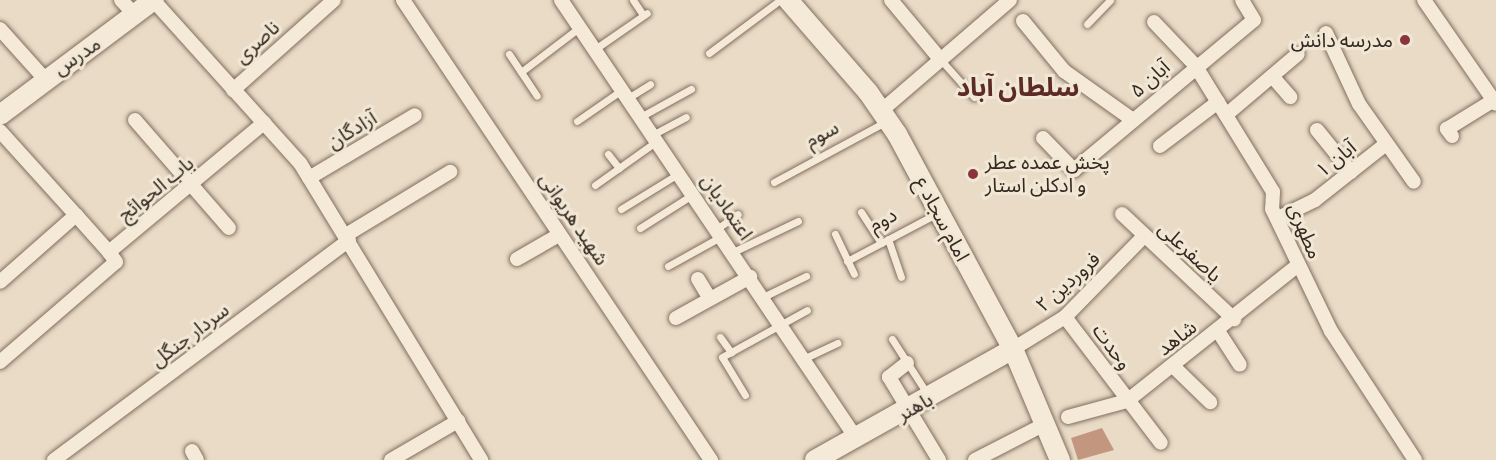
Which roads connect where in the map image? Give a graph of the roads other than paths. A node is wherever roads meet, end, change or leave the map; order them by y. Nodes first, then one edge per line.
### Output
1 (121, 0) edge
2 (154, 0) edge
3 (334, 0) edge
4 (403, 0) edge
5 (561, 0) edge
6 (633, 0) edge
7 (780, 0) edge
8 (788, 0) edge
9 (891, 0) edge
10 (1010, 0) edge
11 (1110, 0) edge
12 (1242, 0) edge
13 (1424, 0) edge
14 (136, 16) junction
15 (1023, 21) dead end
16 (1154, 22) dead end
17 (1088, 24) dead end
18 (580, 27) junction
19 (0, 29) edge
20 (1326, 33) dead end
21 (595, 49) junction
22 (709, 53) dead end
23 (509, 54) dead end
24 (1298, 54) dead end
25 (940, 59) junction
26 (1195, 65) junction
27 (521, 72) junction
28 (1272, 76) junction
29 (44, 78) junction
30 (650, 84) dead end
31 (691, 89) dead end
32 (233, 90) junction
33 (626, 93) junction
34 (537, 96) dead end
35 (974, 97) dead end
36 (1290, 97) dead end
37 (1218, 102) junction
38 (1495, 102) edge
39 (0, 115) edge
40 (415, 115) dead end
41 (1227, 115) junction
42 (885, 116) junction
43 (642, 117) junction
44 (686, 117) dead end
45 (135, 120) dead end
46 (1133, 120) junction
47 (577, 121) dead end
48 (264, 123) junction
49 (1317, 130) dead end
50 (0, 131) edge
51 (1452, 136) dead end
52 (656, 137) junction
53 (1043, 138) dead end
54 (1386, 144) junction
55 (1160, 146) dead end
56 (608, 154) dead end
57 (619, 168) junction
58 (450, 172) dead end
59 (1351, 172) junction
60 (681, 173) junction
61 (309, 178) junction
62 (774, 182) dead end
63 (1414, 182) dead end
64 (194, 185) junction
65 (595, 185) dead end
66 (694, 193) junction
67 (621, 209) dead end
68 (861, 212) dead end
69 (938, 213) junction
70 (76, 214) junction
71 (738, 214) dead end
72 (1122, 214) dead end
73 (1278, 218) junction
74 (798, 221) dead end
75 (229, 228) dead end
76 (640, 228) dead end
77 (720, 232) junction
78 (835, 234) dead end
79 (557, 236) dead end
80 (1144, 236) junction
81 (348, 238) junction
82 (884, 241) junction
83 (109, 252) junction
84 (733, 252) junction
85 (517, 259) dead end
86 (847, 261) junction
87 (668, 266) dead end
88 (1297, 266) junction
89 (854, 274) dead end
90 (806, 276) dead end
91 (750, 277) junction
92 (901, 277) dead end
93 (698, 279) dead end
94 (0, 282) edge
95 (763, 297) junction
96 (710, 299) junction
97 (807, 310) dead end
98 (1065, 317) junction
99 (676, 318) dead end
100 (1233, 319) junction
101 (780, 324) junction
102 (1218, 331) junction
103 (720, 337) dead end
104 (892, 339) dead end
105 (837, 343) dead end
106 (1013, 349) junction
107 (731, 352) junction
108 (804, 359) junction
109 (0, 362) edge
110 (907, 363) junction
111 (1240, 365) dead end
112 (1173, 366) junction
113 (745, 395) dead end
114 (930, 399) junction
115 (1127, 401) junction
116 (1209, 402) dead end
117 (906, 412) junction
118 (1068, 417) dead end
119 (458, 421) junction
120 (1045, 424) junction
121 (856, 438) junction
122 (1161, 443) dead end
123 (54, 460) edge
124 (391, 460) edge
125 (481, 460) edge
126 (711, 460) edge
127 (815, 460) edge
128 (939, 460) edge
129 (975, 460) edge
130 (1060, 460) edge
131 (1415, 460) edge

1 - 14 street
2 - 14 street, مدرس
2 - 32 street
3 - 32 street, ناصری
4 - 126 street, شهید هریوانی
5 - 18 street, اعتمادیان
6 - 21 lane
7 - 22 lane
8 - 42 street, امام سجاد ع
9 - 25 street
10 - 25 street
11 - 17 lane
12 - 26 street, آبان ۵
13 - 38 street
14 - 29 street, مدرس
15 - 46 street
16 - 26 street, مطهری
18 - 21 street, اعتمادیان
18 - 27 lane
19 - 29 street
20 - 54 street
21 - 33 street, اعتمادیان
23 - 27 lane
24 - 28 street
25 - 35 lane
25 - 42 street
26 - 37 street, مطهری
26 - 46 street, آبان ۵
27 - 34 lane
28 - 36 street
28 - 41 street
29 - 39 street, مدرس
30 - 33 lane
31 - 43 lane
32 - 48 street
33 - 43 street, اعتمادیان
33 - 47 lane
37 - 41 street, مطهری
37 - 55 street
38 - 51 street
40 - 61 street, آزادگان
41 - 73 street, مطهری
42 - 62 lane, سوم
42 - 69 street, امام سجاد ع
43 - 52 street, اعتمادیان
44 - 52 lane
45 - 64 street
46 - 53 street, آبان ۵
48 - 61 street
48 - 64 street, باب الحوائج
49 - 59 street
50 - 70 street
52 - 57 lane
52 - 60 street, اعتمادیان
54 - 59 street, آبان ۱
54 - 63 street
56 - 57 lane
57 - 65 lane
58 - 81 street, سردار جنگل
59 - 73 street, آبان ۱
60 - 66 street, اعتمادیان
60 - 67 lane
61 - 81 street
64 - 75 street
64 - 83 street, باب الحوائج
66 - 76 lane
66 - 77 street, اعتمادیان
68 - 82 lane
69 - 82 lane, دوم
69 - 106 street, امام سجاد ع
70 - 83 street
70 - 94 street
71 - 77 lane
72 - 80 street, یاصفرعلی
73 - 88 street, مطهری
74 - 84 lane
77 - 84 street, اعتمادیان
77 - 87 lane
78 - 86 lane
79 - 85 street, شهید هریوانی
80 - 98 street, فروردین ۲
80 - 100 street, یاصفرعلی
81 - 119 street
81 - 123 street, سردار جنگل
82 - 86 lane, دوم
82 - 92 lane
83 - 109 street
84 - 91 street, اعتمادیان
86 - 89 lane
88 - 100 street, شاهد
88 - 131 street, مطهری
90 - 95 lane
91 - 95 street, اعتمادیان
91 - 96 street
93 - 96 street
95 - 101 street, اعتمادیان
96 - 99 street
97 - 101 lane
98 - 106 street, فروردین ۲
98 - 115 street, وحدت
100 - 102 street, شاهد
101 - 107 lane
101 - 108 street, اعتمادیان
102 - 111 street
102 - 112 street, شاهد
103 - 107 lane
104 - 110 lane
105 - 108 lane
106 - 114 street, باهنر
106 - 120 street, امام سجاد ع
107 - 113 lane
108 - 121 street, اعتمادیان
110 - 114 lane
110 - 117 street
112 - 115 street, شاهد
112 - 116 street
114 - 117 street, باهنر
115 - 118 street, شاهد
115 - 122 street
117 - 121 street, باهنر
117 - 128 street
119 - 124 street
119 - 125 street
120 - 129 street
120 - 130 street, امام سجاد ع
121 - 127 street, باهنر

